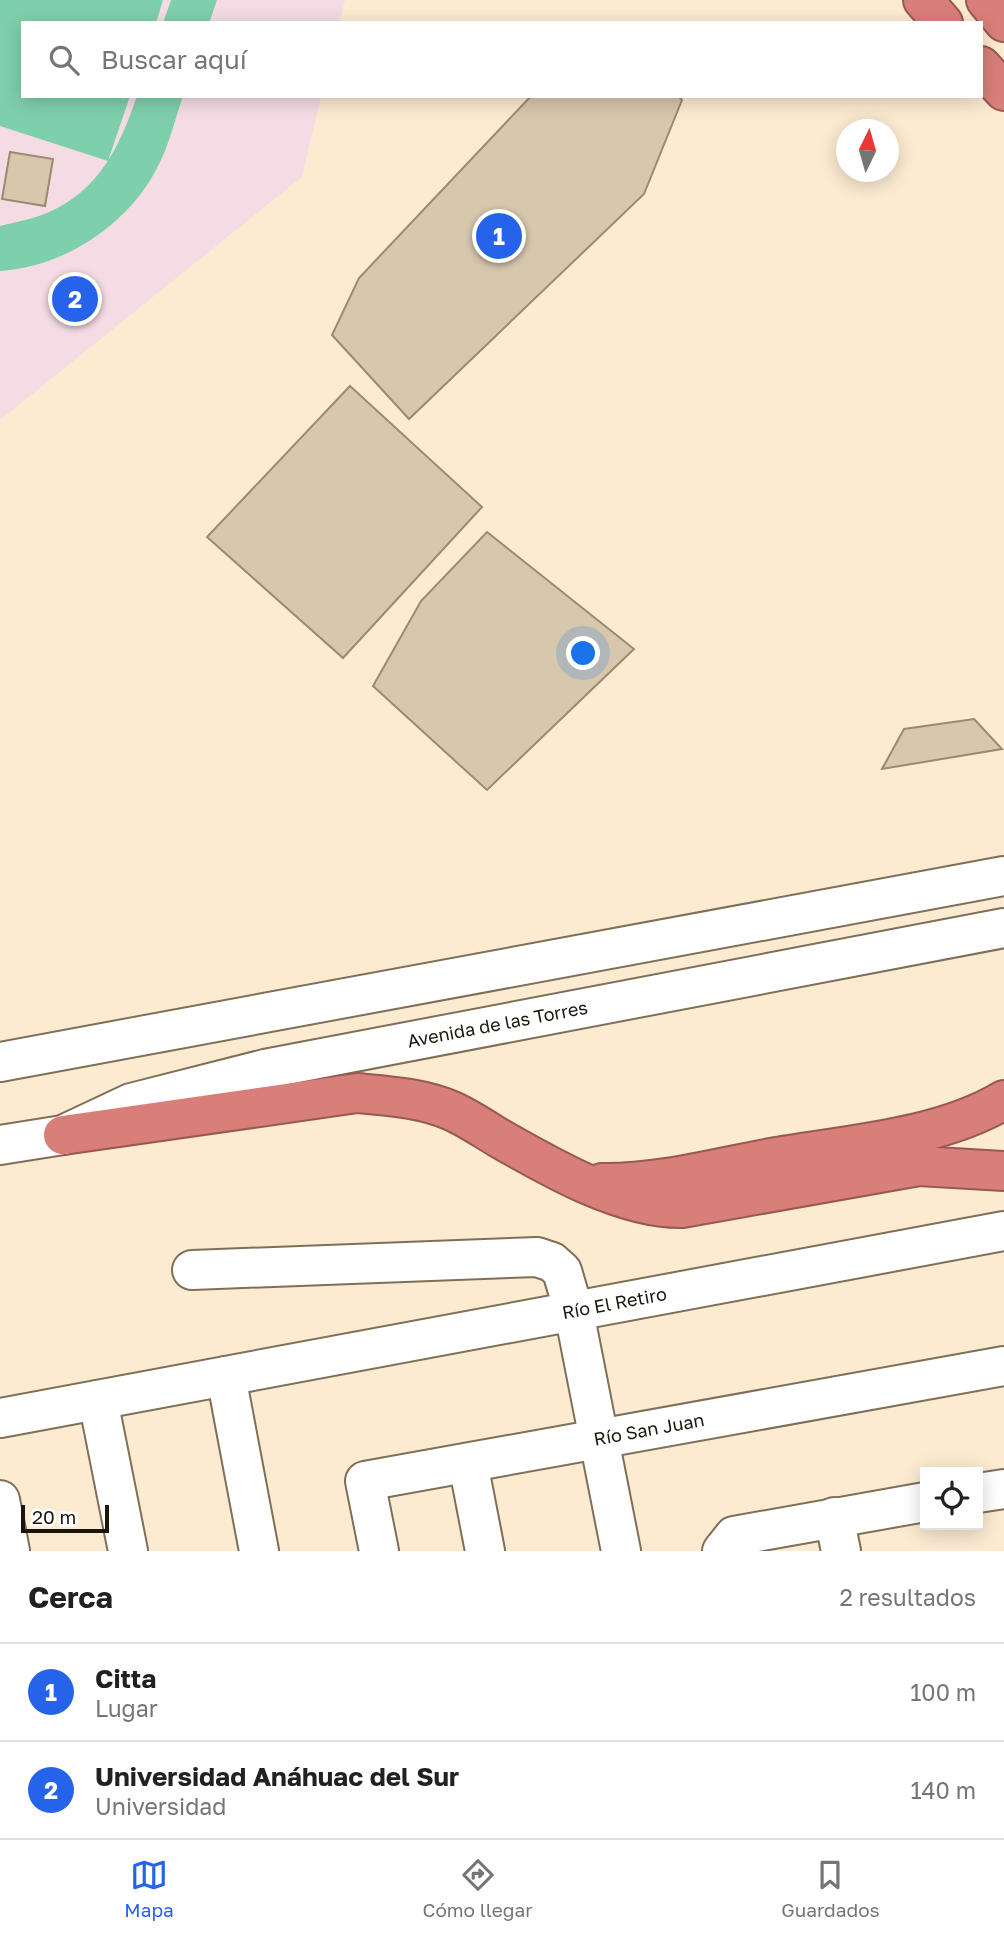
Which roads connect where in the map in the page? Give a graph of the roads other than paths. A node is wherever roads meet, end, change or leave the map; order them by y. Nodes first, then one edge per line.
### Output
1 (923, 0) edge
2 (986, 0) edge
3 (941, 21) edge
4 (1004, 22) edge
5 (983, 68) edge
6 (1004, 91) edge
7 (1004, 876) edge
8 (1004, 928) edge
9 (0, 1062) edge
10 (1004, 1100) edge
11 (63, 1135) junction
12 (0, 1145) edge
13 (1004, 1171) edge
14 (589, 1183) junction
15 (1004, 1231) edge
16 (192, 1270) dead end
17 (574, 1312) junction
18 (1004, 1366) edge
19 (226, 1376) junction
20 (98, 1400) junction
21 (0, 1419) edge
22 (599, 1439) junction
23 (468, 1463) junction
24 (1004, 1489) edge
25 (983, 1492) edge
26 (0, 1500) edge
27 (920, 1504) edge
28 (838, 1534) edge
29 (723, 1549) edge
30 (10, 1551) edge
31 (128, 1551) edge
32 (259, 1551) edge
33 (379, 1551) edge
34 (485, 1551) edge
35 (621, 1551) edge

1 - 3 highway
2 - 4 highway
5 - 6 highway
7 - 9 street
8 - 11 street, Avenida de las Torres
10 - 14 highway
11 - 12 street, Avenida de las Torres
11 - 14 highway
13 - 14 highway
15 - 17 street, Río El Retiro
16 - 17 street
17 - 19 street, Río El Retiro
17 - 22 street
18 - 22 street, Río San Juan
19 - 20 street, Río El Retiro
19 - 32 street
20 - 21 street, Río El Retiro
20 - 31 street
22 - 23 street, Río San Juan
22 - 35 street
23 - 33 street, Río San Juan
23 - 34 street
24 - 25 street
26 - 30 street
27 - 28 street
28 - 29 street

